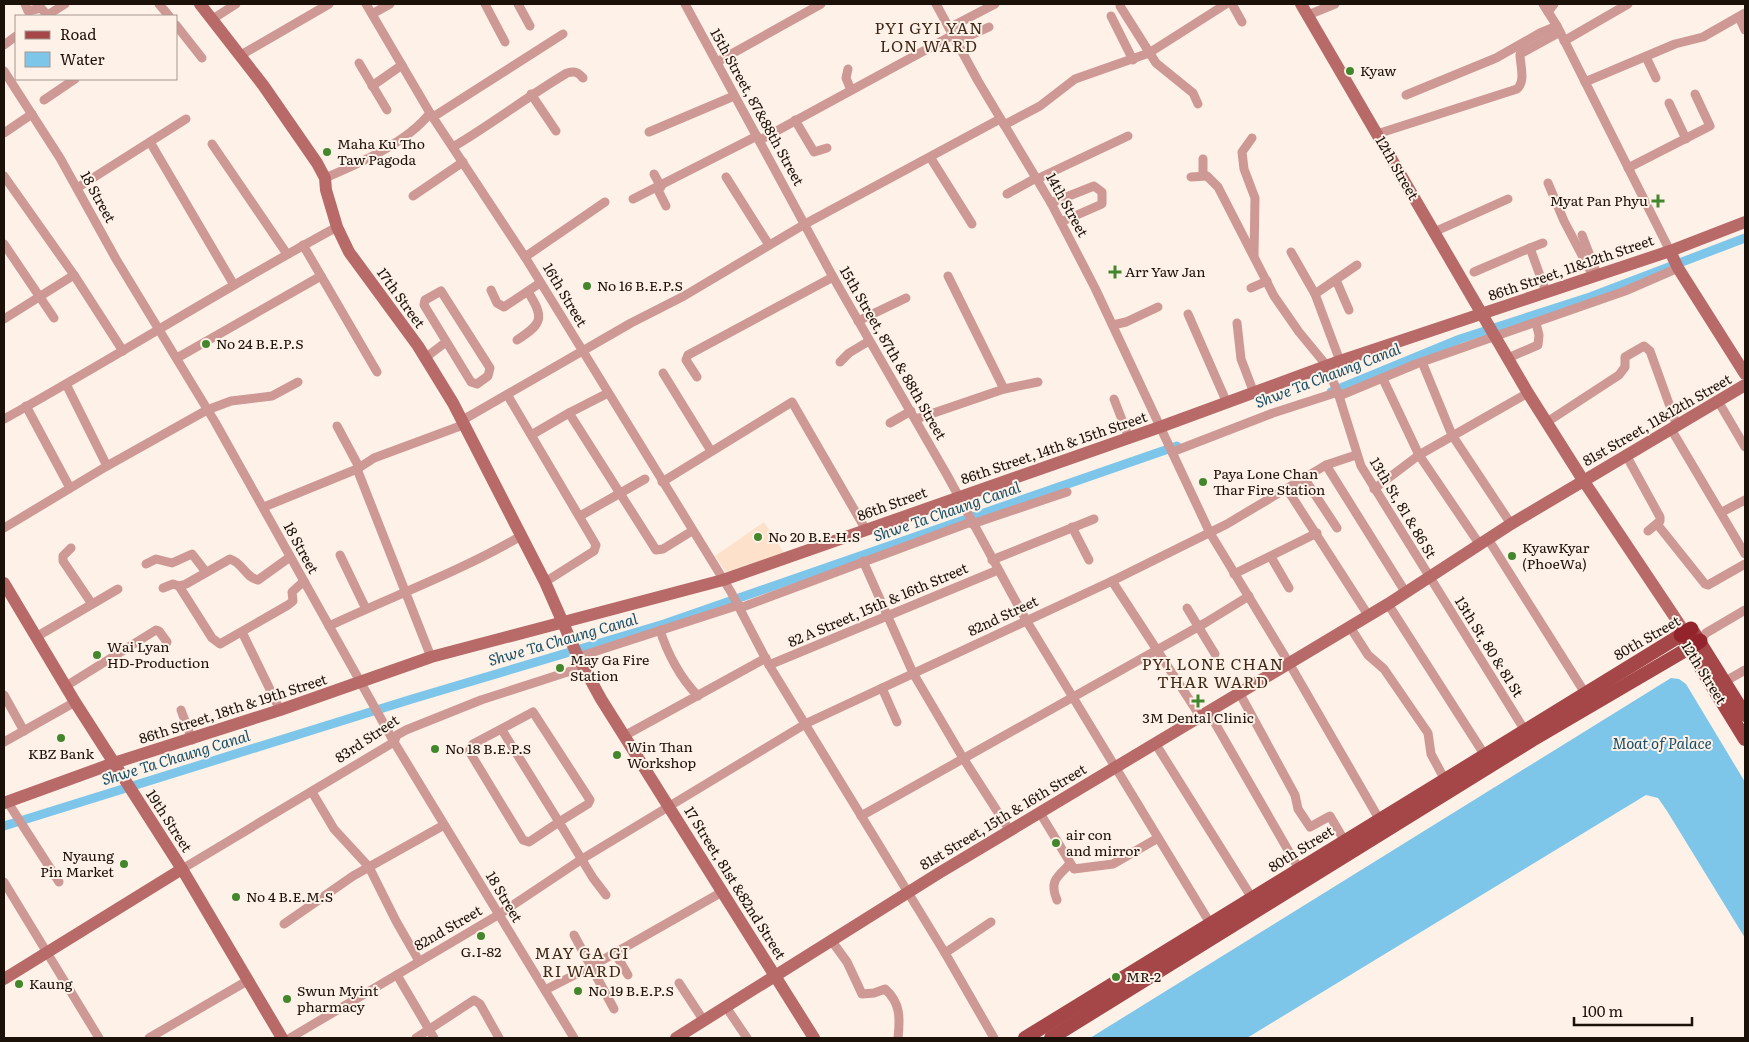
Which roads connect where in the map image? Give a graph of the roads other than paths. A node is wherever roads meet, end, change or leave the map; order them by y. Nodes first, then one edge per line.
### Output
1 (25, 4) edge
2 (65, 4) edge
3 (160, 4) edge
4 (200, 4) edge
5 (235, 4) edge
6 (329, 4) edge
7 (366, 4) edge
8 (390, 4) edge
9 (485, 4) edge
10 (518, 4) edge
11 (685, 4) edge
12 (821, 4) edge
13 (936, 4) edge
14 (995, 4) edge
15 (1226, 4) edge
16 (1232, 4) edge
17 (1302, 4) edge
18 (1335, 4) edge
19 (1554, 4) edge
20 (1628, 4) edge
21 (1120, 6) dead end
22 (1545, 8) edge
23 (372, 14) junction
24 (46, 15) edge
25 (48, 15) edge
26 (168, 15) edge
27 (1308, 15) junction
28 (1742, 15) edge
29 (1111, 16) dead end
30 (211, 20) junction
31 (1242, 22) dead end
32 (530, 26) dead end
33 (988, 27) dead end
34 (178, 28) edge
35 (1745, 30) edge
36 (1560, 33) junction
37 (563, 34) dead end
38 (953, 35) junction
39 (15, 37) edge
40 (505, 42) dead end
41 (4, 44) edge
42 (1517, 51) junction
43 (1148, 53) junction
44 (241, 55) junction
45 (1646, 57) junction
46 (202, 58) dead end
47 (1133, 60) junction
48 (717, 62) junction
49 (359, 63) dead end
50 (402, 65) junction
51 (848, 69) dead end
52 (4, 71) edge
53 (583, 78) dead end
54 (1656, 78) dead end
55 (74, 80) edge
56 (1585, 82) junction
57 (372, 86) junction
58 (851, 90) junction
59 (531, 94) junction
60 (1695, 94) dead end
61 (1406, 95) dead end
62 (734, 96) junction
63 (44, 100) dead end
64 (1669, 103) dead end
65 (1198, 104) dead end
66 (387, 110) dead end
67 (32, 114) junction
68 (432, 115) junction
69 (186, 120) dead end
70 (795, 120) junction
71 (1002, 122) junction
72 (556, 131) dead end
73 (649, 132) dead end
74 (4, 133) edge
75 (1377, 134) junction
76 (1128, 136) dead end
77 (758, 138) junction
78 (1252, 138) dead end
79 (1686, 139) junction
80 (150, 142) junction
81 (212, 144) dead end
82 (453, 147) junction
83 (827, 148) dead end
84 (930, 157) junction
85 (1203, 159) dead end
86 (464, 162) junction
87 (1628, 168) junction
88 (654, 174) dead end
89 (1203, 175) junction
90 (4, 176) edge
91 (726, 177) dead end
92 (1191, 177) dead end
93 (325, 178) junction
94 (1037, 178) junction
95 (1548, 183) dead end
96 (659, 187) junction
97 (77, 188) junction
98 (1007, 194) dead end
99 (413, 196) dead end
100 (634, 199) dead end
101 (1508, 199) dead end
102 (605, 202) dead end
103 (1051, 203) junction
104 (666, 206) dead end
105 (1061, 222) junction
106 (1745, 222) edge
107 (805, 224) junction
108 (972, 224) dead end
109 (337, 227) junction
110 (1434, 232) junction
111 (1582, 235) dead end
112 (1543, 243) dead end
113 (4, 244) edge
114 (769, 245) junction
115 (303, 246) junction
116 (1530, 248) junction
117 (1291, 252) dead end
118 (286, 254) junction
119 (1254, 256) junction
120 (525, 257) junction
121 (1674, 260) junction
122 (1357, 265) dead end
123 (1474, 272) dead end
124 (74, 275) junction
125 (321, 276) junction
126 (948, 276) dead end
127 (1595, 276) junction
128 (833, 277) junction
129 (1336, 280) junction
130 (1267, 281) junction
131 (540, 283) junction
132 (234, 285) junction
133 (1251, 288) dead end
134 (490, 290) dead end
135 (528, 292) junction
136 (1546, 292) junction
137 (1315, 294) junction
138 (40, 296) junction
139 (906, 298) dead end
140 (1158, 307) dead end
141 (1349, 310) dead end
142 (1188, 314) dead end
143 (54, 318) dead end
144 (4, 319) edge
145 (858, 321) junction
146 (1237, 323) dead end
147 (1536, 324) junction
148 (1113, 325) junction
149 (159, 327) junction
150 (1489, 327) junction
151 (517, 340) dead end
152 (869, 341) junction
153 (446, 342) junction
154 (122, 351) junction
155 (583, 352) junction
156 (177, 358) junction
157 (425, 358) junction
158 (1508, 358) junction
159 (1340, 361) junction
160 (840, 362) dead end
161 (1422, 362) junction
162 (1327, 366) junction
163 (377, 372) dead end
164 (663, 373) dead end
165 (1745, 374) edge
166 (696, 377) dead end
167 (1382, 379) junction
168 (298, 382) dead end
169 (1038, 382) dead end
170 (66, 384) junction
171 (1745, 385) edge
172 (1004, 389) junction
173 (608, 392) junction
174 (1254, 393) junction
175 (1528, 393) junction
176 (1339, 394) junction
177 (508, 396) junction
178 (1114, 399) dead end
179 (1718, 401) junction
180 (1227, 403) junction
181 (26, 406) junction
182 (207, 410) junction
183 (569, 413) junction
184 (914, 415) junction
185 (4, 419) edge
186 (890, 422) dead end
187 (1547, 422) junction
188 (462, 423) junction
189 (337, 426) dead end
190 (1160, 427) junction
191 (1674, 427) junction
192 (533, 434) junction
193 (1452, 435) junction
194 (1129, 438) junction
195 (1745, 447) edge
196 (711, 451) junction
197 (1172, 452) junction
198 (1356, 454) junction
199 (1419, 455) junction
200 (1626, 455) junction
201 (1326, 465) junction
202 (107, 466) junction
203 (358, 468) junction
204 (1304, 478) junction
205 (645, 479) dead end
206 (1583, 480) junction
207 (662, 482) junction
208 (70, 488) junction
209 (1287, 489) junction
210 (1374, 489) junction
211 (1067, 492) dead end
212 (620, 493) junction
213 (959, 496) junction
214 (1745, 500) edge
215 (264, 507) junction
216 (1722, 512) junction
217 (580, 516) junction
218 (1094, 519) dead end
219 (971, 522) junction
220 (1511, 524) junction
221 (1657, 524) junction
222 (1072, 527) junction
223 (4, 528) edge
224 (1337, 528) dead end
225 (866, 530) junction
226 (692, 531) junction
227 (1648, 531) dead end
228 (1210, 533) junction
229 (1316, 533) junction
230 (520, 536) junction
231 (1484, 542) junction
232 (71, 548) dead end
233 (1745, 554) edge
234 (340, 555) dead end
235 (1271, 556) junction
236 (290, 557) junction
237 (992, 560) junction
238 (1089, 560) dead end
239 (863, 561) junction
240 (146, 564) dead end
241 (1745, 564) edge
242 (998, 570) junction
243 (206, 572) junction
244 (1234, 574) junction
245 (1430, 578) junction
246 (723, 580) junction
247 (304, 581) junction
248 (1112, 581) junction
249 (545, 582) junction
250 (4, 583) edge
251 (179, 586) junction
252 (163, 588) dead end
253 (1289, 588) dead end
254 (118, 589) dead end
255 (406, 590) junction
256 (1406, 593) junction
257 (1248, 596) junction
258 (92, 604) junction
259 (1388, 604) junction
260 (738, 605) junction
261 (1187, 608) dead end
262 (366, 609) junction
263 (1745, 610) edge
264 (1368, 615) junction
265 (887, 616) junction
266 (1026, 620) junction
267 (562, 622) junction
268 (329, 626) junction
269 (1200, 626) junction
270 (1350, 627) junction
271 (660, 630) junction
272 (242, 632) junction
273 (1691, 635) junction
274 (36, 637) junction
275 (167, 642) dead end
276 (1158, 649) junction
277 (1215, 654) dead end
278 (431, 656) junction
279 (579, 660) junction
280 (768, 662) junction
281 (1289, 663) junction
282 (1745, 670) edge
283 (913, 673) junction
284 (1724, 682) junction
285 (361, 683) junction
286 (66, 686) junction
287 (882, 688) junction
288 (1585, 693) junction
289 (1240, 694) junction
290 (4, 695) edge
291 (698, 696) junction
292 (1071, 698) junction
293 (75, 702) junction
294 (181, 710) dead end
295 (280, 710) junction
296 (1204, 714) junction
297 (1745, 715) edge
298 (897, 722) dead end
299 (806, 724) junction
300 (502, 730) junction
301 (24, 731) junction
302 (1528, 735) junction
303 (624, 736) junction
304 (1745, 739) edge
305 (192, 740) junction
306 (4, 742) edge
307 (394, 742) junction
308 (1155, 743) junction
309 (1484, 754) junction
310 (963, 758) junction
311 (114, 763) junction
312 (1114, 767) junction
313 (1445, 780) junction
314 (312, 792) junction
315 (6, 802) edge
316 (669, 806) junction
317 (1040, 813) junction
318 (861, 816) junction
319 (559, 822) junction
320 (444, 825) junction
321 (1383, 826) junction
322 (1010, 831) junction
323 (1158, 838) junction
324 (1344, 840) junction
325 (582, 859) junction
326 (1070, 864) junction
327 (369, 866) junction
328 (182, 869) junction
329 (1299, 869) junction
330 (4, 882) edge
331 (59, 882) dead end
332 (722, 892) junction
333 (907, 893) junction
334 (606, 895) dead end
335 (1252, 898) junction
336 (1057, 900) dead end
337 (498, 914) junction
338 (991, 922) dead end
339 (284, 924) dead end
340 (1214, 929) junction
341 (574, 936) dead end
342 (831, 940) junction
343 (46, 953) junction
344 (615, 953) junction
345 (945, 953) junction
346 (419, 961) junction
347 (592, 966) junction
348 (396, 975) junction
349 (628, 975) dead end
350 (777, 976) junction
351 (4, 979) edge
352 (247, 981) junction
353 (679, 982) dead end
354 (545, 990) junction
355 (726, 1007) junction
356 (614, 1009) dead end
357 (704, 1021) junction
358 (429, 1030) junction
359 (99, 1038) edge
360 (149, 1038) edge
361 (282, 1038) edge
362 (290, 1038) edge
363 (416, 1038) edge
364 (434, 1038) edge
365 (499, 1038) edge
366 (574, 1038) edge
367 (676, 1038) edge
368 (747, 1038) edge
369 (814, 1038) edge
370 (898, 1038) edge
371 (994, 1038) edge
372 (1025, 1038) edge
373 (1051, 1038) edge

1 - 24 street
2 - 25 street
3 - 26 street
4 - 30 street, 17th Street
5 - 30 street
6 - 44 street
7 - 23 street, 16th Street
8 - 23 street
9 - 40 street
10 - 32 street
11 - 48 street, 15th Street, 87&88th Street
12 - 48 street
13 - 38 street, 14th Street
14 - 38 street
15 - 43 street
16 - 31 street
17 - 27 street, 12th Street
18 - 27 street
19 - 22 street
20 - 36 street
21 - 43 street
22 - 36 street
23 - 50 street, 16th Street
27 - 75 street, 12th Street
28 - 35 street
28 - 45 street
29 - 47 street
30 - 44 street, 17th Street
33 - 38 street
34 - 46 street
36 - 42 street
36 - 56 street
37 - 68 street
38 - 58 street
38 - 71 street, 14th Street
39 - 41 street
42 - 61 street
42 - 75 street
43 - 47 street
43 - 65 street
44 - 93 street, 17th Street
45 - 54 street
45 - 56 street
47 - 71 street
48 - 62 street, 15th Street, 87&88th Street
49 - 57 street
50 - 57 street
50 - 68 street, 16th Street
51 - 58 street
52 - 67 street, 18 Street
53 - 59 street
55 - 63 street
56 - 87 street
57 - 66 street
58 - 70 street
59 - 72 street
59 - 82 street
60 - 79 street
62 - 73 street
62 - 77 street, 15th Street, 87&88th Street
64 - 79 street
67 - 74 street
67 - 97 street, 18 Street
68 - 82 street, 16th Street
68 - 93 street
69 - 80 street
70 - 77 street
70 - 83 street
71 - 84 street
71 - 94 street, 14th Street
75 - 110 street, 12th Street
76 - 94 street
77 - 96 street
77 - 107 street, 15th Street, 87&88th Street
78 - 119 street
79 - 87 street
80 - 97 street
80 - 132 street
81 - 118 street
82 - 86 street, 16th Street
84 - 107 street
84 - 108 street
85 - 89 street
86 - 99 street
86 - 120 street, 16th Street
87 - 121 street
88 - 96 street
89 - 92 street
89 - 119 street, 13th St, 81 & 86 St
90 - 124 street
91 - 114 street
93 - 109 street, 17th Street
94 - 98 street
94 - 103 street, 14th Street
95 - 127 street
96 - 100 street
96 - 104 street
97 - 149 street, 18 Street
101 - 110 street
102 - 120 street
103 - 105 street, 14th Street
103 - 105 street
105 - 148 street, 14th Street
106 - 121 street, 86th Street, 11&12th Street
107 - 114 street
107 - 128 street, 15th Street, 87th & 88th Street
109 - 115 street
109 - 157 street, 17th Street
110 - 150 street, 12th Street
111 - 127 street
112 - 116 street
113 - 138 street
114 - 155 street
115 - 118 street
115 - 125 street
116 - 123 street
116 - 136 street
117 - 137 street
118 - 132 street
119 - 130 street, 13th St, 81 & 86 St
120 - 131 street, 16th Street
121 - 127 street, 86th Street, 11&12th Street
121 - 147 street
121 - 165 street
122 - 129 street
124 - 138 street
124 - 154 street
125 - 156 street
125 - 163 street
126 - 172 street
127 - 136 street, 86th Street, 11&12th Street
128 - 145 street, 15th Street, 87th & 88th Street
128 - 166 street
129 - 137 street
129 - 141 street
130 - 133 street
130 - 162 street, 13th St, 81 & 86 St
131 - 135 street
131 - 155 street, 16th Street
132 - 149 street
134 - 135 street
135 - 151 street
136 - 150 street, 86th Street, 11&12th Street
137 - 159 street
138 - 143 street
138 - 144 street
139 - 145 street
140 - 148 street
142 - 180 street
145 - 152 street, 15th Street, 87th & 88th Street
146 - 174 street
147 - 150 street
147 - 158 street
148 - 190 street, 14th Street
149 - 154 street
149 - 156 street, 18 Street
150 - 158 street, 12th Street
150 - 159 street, 86th Street, 11&12th Street
150 - 161 street
152 - 160 street
152 - 184 street, 15th Street, 87th & 88th Street
153 - 153 street
153 - 157 street
154 - 170 street
155 - 173 street, 16th Street
155 - 177 street
156 - 182 street, 18 Street
157 - 188 street, 17th Street
158 - 175 street, 12th Street
159 - 162 street, 86th Street, 11&12th Street
161 - 167 street
161 - 193 street
162 - 174 street, 86th Street, 14th & 15th Street
162 - 176 street, 13th St, 81 & 86 St
164 - 196 street
167 - 176 street
167 - 199 street
168 - 182 street
169 - 172 street
170 - 181 street
170 - 202 street
171 - 179 street, 81st Street, 11&12th Street
172 - 184 street
173 - 183 street
173 - 207 street, 16th Street
174 - 180 street, 86th Street, 14th & 15th Street
175 - 187 street, 12th Street
175 - 193 street
176 - 197 street
176 - 198 street, 13th St, 81 & 86 St
177 - 188 street
177 - 192 street
178 - 194 street
179 - 191 street, 81st Street, 11&12th Street
179 - 195 street
180 - 190 street, 86th Street, 14th & 15th Street
181 - 185 street
181 - 208 street
182 - 202 street
182 - 215 street, 18 Street
183 - 192 street
183 - 212 street
184 - 186 street
184 - 213 street, 15th Street, 87th & 88th Street
187 - 191 street
187 - 206 street, 12th Street
188 - 203 street
188 - 230 street, 17th Street
189 - 203 street
190 - 194 street, 86th Street, 14th & 15th Street
190 - 197 street, 14th Street
191 - 200 street, 81st Street, 11&12th Street
191 - 216 street
192 - 217 street
193 - 199 street
193 - 220 street
194 - 213 street, 86th Street, 14th & 15th Street
196 - 207 street
196 - 225 street
197 - 228 street, 14th Street
198 - 201 street, 82nd Street
198 - 210 street, 13th St, 81 & 86 St
199 - 210 street
199 - 231 street
200 - 206 street, 81st Street, 11&12th Street
200 - 221 street
201 - 204 street, 82nd Street
201 - 256 street
202 - 208 street
203 - 215 street
203 - 255 street
204 - 209 street, 82nd Street
204 - 224 street
205 - 212 street
206 - 220 street, 81st Street, 11&12th Street
206 - 273 street, 12th Street
207 - 226 street, 16th Street
208 - 223 street
209 - 228 street, 82nd Street
209 - 229 street
210 - 245 street, 13th St, 81 & 86 St
211 - 219 street, 83rd Street
212 - 217 street
212 - 226 street
213 - 219 street, 15th Street, 87th & 88th Street
213 - 225 street, 86th Street
214 - 216 street
215 - 236 street, 18 Street
216 - 233 street
217 - 249 street
218 - 222 street
219 - 237 street, 15th Street, 87th & 88th Street
219 - 239 street, 83rd Street
220 - 231 street, 81st Street, 11&12th Street
221 - 227 street
221 - 241 street
222 - 237 street
222 - 238 street
225 - 246 street, 86th Street
226 - 246 street, 16th Street
228 - 244 street, 14th Street
228 - 248 street, 82nd Street
229 - 235 street
229 - 264 street
230 - 249 street, 17th Street
230 - 255 street
231 - 245 street, 81st Street, 11&12th Street
231 - 288 street
232 - 258 street
234 - 262 street
235 - 244 street
235 - 253 street
236 - 243 street
236 - 247 street, 18 Street
237 - 242 street, 15th Street, 87th & 88th Street
239 - 260 street, 83rd Street
239 - 265 street
240 - 243 street
242 - 265 street, 82 A Street, 15th & 16th Street
242 - 266 street, 15th Street, 87th & 88th Street
243 - 251 street
244 - 257 street, 14th Street
245 - 256 street, 81st Street, 11&12th Street
245 - 302 street, 13th St, 80 & 81 St
246 - 260 street, 16th Street
246 - 267 street, 86th Street
247 - 268 street, 18 Street
247 - 272 street
248 - 266 street, 82nd Street
248 - 276 street
249 - 267 street, 17th Street
250 - 274 street, 19th Street
251 - 252 street
251 - 272 street
254 - 258 street
255 - 262 street
255 - 278 street
256 - 259 street, 81st Street, 11&12th Street
257 - 269 street
257 - 281 street, 14th Street
258 - 274 street
259 - 264 street, 81st Street, 11&12th Street
259 - 309 street
260 - 271 street, 83rd Street
260 - 280 street, 16th Street
261 - 269 street
262 - 268 street
263 - 273 street
264 - 270 street, 81st Street, 11&12th Street
265 - 280 street, 82 A Street, 15th & 16th Street
265 - 283 street
266 - 283 street, 82nd Street
266 - 292 street, 15th Street, 87th & 88th Street
267 - 278 street, 86th Street, 18th & 19th Street
267 - 279 street, 17th Street
268 - 285 street, 18 Street
269 - 276 street
269 - 277 street
270 - 281 street, 81st Street, 15th & 16th Street
270 - 313 street
271 - 279 street, 83rd Street
271 - 291 street
272 - 295 street
273 - 284 main road, 12th Street
273 - 288 main road, 80th Street
273 - 302 main road, 80th Street
273 - 304 main road, 12th Street
274 - 286 street, 19th Street
275 - 286 street
276 - 292 street
276 - 296 street
278 - 285 street, 86th Street, 18th & 19th Street
279 - 303 street, 17th Street
279 - 307 street, 83rd Street
280 - 291 street, 82 A Street, 15th & 16th Street
280 - 299 street, 16th Street
281 - 289 street, 81st Street, 15th & 16th Street
281 - 321 street, 14th Street
282 - 284 street
283 - 287 street, 82nd Street
283 - 310 street
284 - 297 main road, 12th Street
285 - 295 street, 86th Street, 18th & 19th Street
285 - 307 street, 18 Street
286 - 293 street, 19th Street
287 - 298 street
287 - 299 street, 82nd Street
288 - 302 main road, 80th Street
289 - 296 street, 81st Street, 15th & 16th Street
289 - 324 street
290 - 301 street
291 - 303 street, 82 A Street, 15th & 16th Street
292 - 310 street
292 - 312 street, 15th Street, 87th & 88th Street
293 - 301 street
293 - 311 street, 19th Street
294 - 305 street
295 - 305 street, 86th Street, 18th & 19th Street
296 - 308 street, 81st Street, 15th & 16th Street
296 - 329 street
299 - 316 street, 82nd Street
299 - 318 street, 16th Street
300 - 319 street
300 - 319 street
300 - 319 street
301 - 306 street
302 - 309 main road, 80th Street
302 - 321 main road, 80th Street
303 - 316 street, 17 Street, 81st &82nd Street
305 - 311 street, 86th Street, 18th & 19th Street
307 - 314 street, 83rd Street
307 - 320 street, 18 Street
308 - 312 street, 81st Street, 15th & 16th Street
308 - 335 street
309 - 313 main road, 80th Street
310 - 318 street
310 - 322 street
311 - 315 street, 86th Street, 18th & 19th Street
311 - 328 street, 19th Street
312 - 317 street, 81st Street, 15th & 16th Street
312 - 323 street, 15th Street, 87th & 88th Street
313 - 321 main road, 80th Street
314 - 327 street
314 - 328 street, 83rd Street
315 - 331 street
316 - 325 street, 82nd Street
316 - 332 street, 17 Street, 81st &82nd Street
317 - 322 street, 81st Street, 15th & 16th Street
317 - 326 street
318 - 333 street, 16th Street
319 - 325 street
320 - 327 street
320 - 337 street, 18 Street
321 - 324 main road, 80th Street
321 - 340 main road, 80th Street
322 - 333 street, 81st Street, 15th & 16th Street
323 - 326 street
323 - 340 street, 15th Street, 87th & 88th Street
324 - 329 main road, 80th Street
325 - 334 street
325 - 337 street, 82nd Street
326 - 336 street
327 - 339 street
327 - 346 street
328 - 343 street
328 - 352 street, 19th Street
329 - 335 main road, 80th Street
330 - 343 street
332 - 344 street
332 - 350 street, 17 Street, 81st &82nd Street
333 - 342 street, 81st Street, 15th & 16th Street
333 - 345 street, 16th Street
335 - 340 main road, 80th Street
337 - 346 street, 82nd Street
337 - 354 street, 18 Street
338 - 345 street
340 - 372 main road, 80th Street
340 - 373 main road, 80th Street
341 - 347 street
342 - 350 street, 81st Street, 15th & 16th Street
342 - 370 street
343 - 351 street
343 - 359 street
344 - 347 street
344 - 349 street
345 - 371 street, 16th Street
346 - 348 street, 82nd Street
347 - 354 street
347 - 356 street
348 - 358 street
348 - 362 street, 82nd Street
350 - 355 street, 81st Street, 15th & 16th Street
350 - 369 street, 17 Street, 81st &82nd Street
352 - 360 street
352 - 361 street, 19th Street
353 - 357 street
354 - 366 street, 18 Street
355 - 357 street, 81st Street, 15th & 16th Street
355 - 368 street
357 - 367 street, 81st Street, 15th & 16th Street
358 - 363 street
358 - 364 street
358 - 365 street

